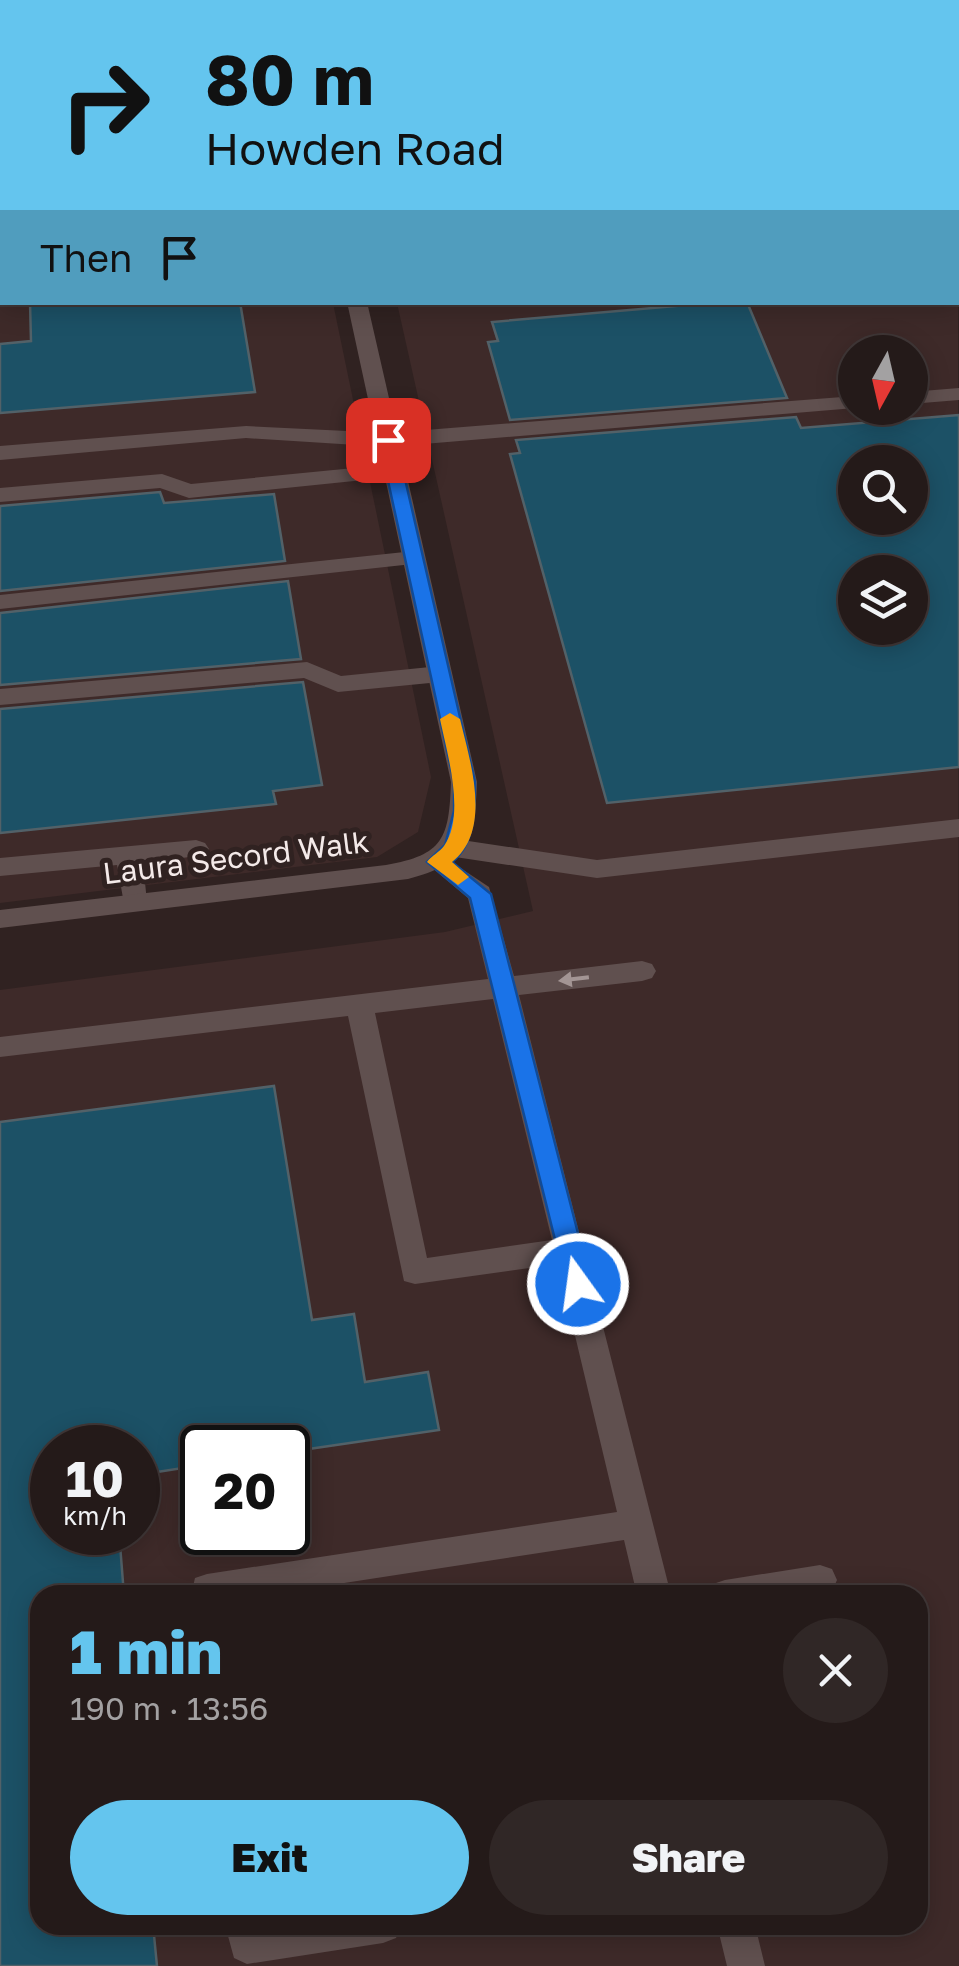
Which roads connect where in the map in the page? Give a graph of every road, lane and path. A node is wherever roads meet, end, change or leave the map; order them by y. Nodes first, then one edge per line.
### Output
1 (358, 305) edge
2 (959, 394) edge
3 (928, 397) edge
4 (838, 403) edge
5 (388, 440) junction
6 (0, 453) edge
7 (395, 470) junction
8 (0, 495) edge
9 (414, 558) junction
10 (0, 602) edge
11 (440, 674) junction
12 (338, 684) junction
13 (209, 696) dead end
14 (0, 697) edge
15 (959, 828) edge
16 (451, 847) junction
17 (196, 849) dead end
18 (129, 855) junction
19 (0, 867) edge
20 (134, 902) junction
21 (0, 919) edge
22 (642, 971) dead end
23 (506, 986) junction
24 (359, 1004) junction
25 (0, 1047) edge
26 (570, 1250) junction
27 (637, 1522) junction
28 (820, 1580) dead end
29 (233, 1585) edge
30 (652, 1585) edge
31 (788, 1585) edge
32 (245, 1935) edge
33 (314, 1935) edge
34 (738, 1935) edge
35 (746, 1966) edge

1 - 5 street
2 - 3 street
4 - 5 street
5 - 6 street
5 - 7 street
7 - 8 street
7 - 9 street
9 - 10 street
9 - 11 street
11 - 12 street
11 - 16 street
12 - 13 street
12 - 14 street
15 - 16 street
16 - 20 street, Laura Secord Walk
16 - 23 street
17 - 18 street
18 - 19 street
18 - 20 street
20 - 21 street, Laura Secord Walk
22 -> 23 street
23 - 24 street
23 - 26 street
24 - 25 street
24 - 26 street
26 - 27 street
27 - 29 street
27 - 30 street
28 - 31 street
32 - 33 street
34 - 35 street

